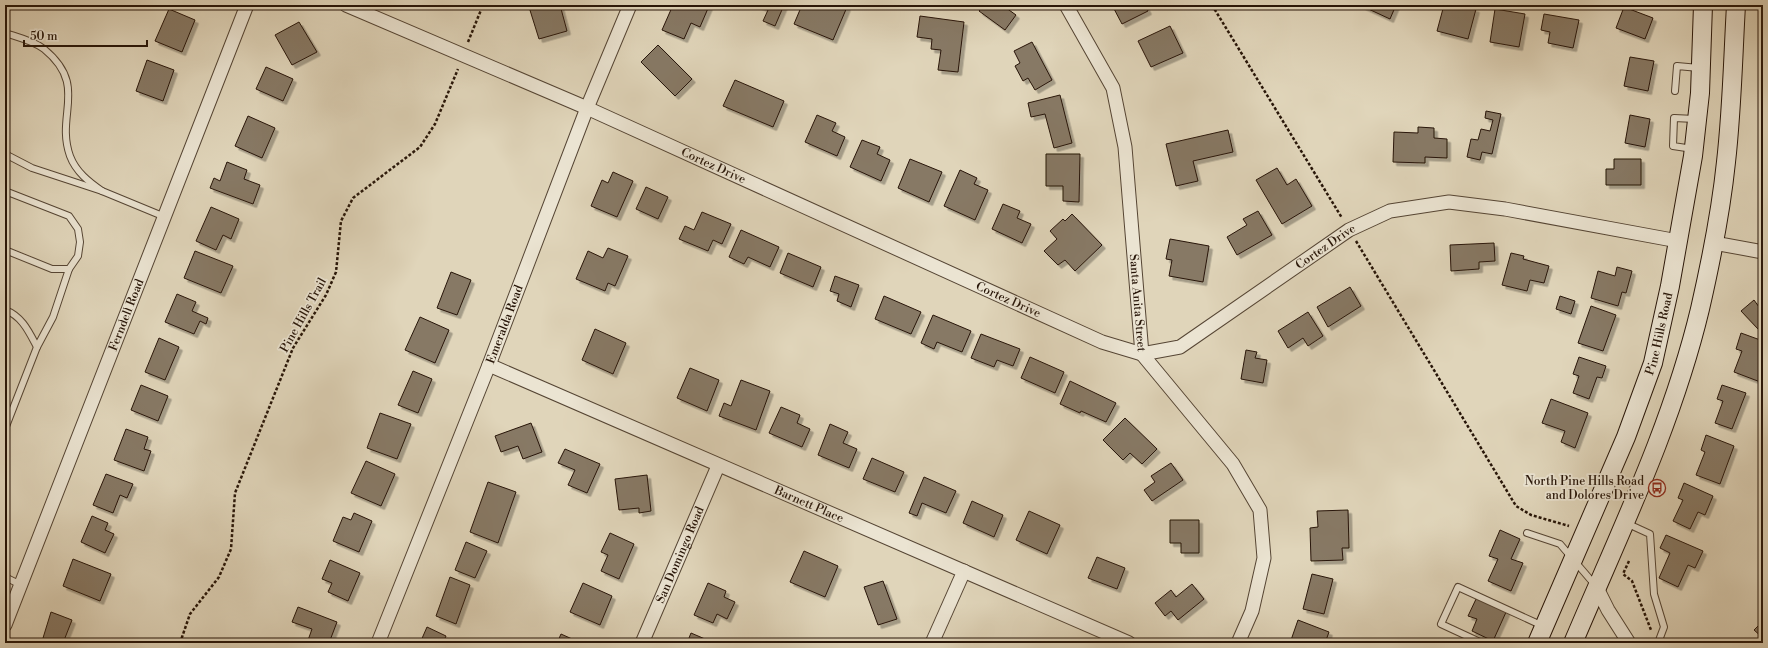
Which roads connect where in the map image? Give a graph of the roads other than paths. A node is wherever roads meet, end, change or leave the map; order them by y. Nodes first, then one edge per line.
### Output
1 (247, 5) edge
2 (346, 5) edge
3 (630, 5) edge
4 (1066, 5) edge
5 (1703, 5) edge
6 (1736, 5) edge
7 (5, 33) edge
8 (1700, 68) junction
9 (1675, 91) dead end
10 (587, 108) junction
11 (5, 154) edge
12 (5, 191) edge
13 (102, 191) junction
14 (165, 217) junction
15 (1678, 241) junction
16 (1714, 243) junction
17 (5, 250) edge
18 (1763, 252) edge
19 (69, 269) junction
20 (5, 310) edge
21 (38, 347) junction
22 (1142, 354) junction
23 (489, 365) junction
24 (5, 428) edge
25 (718, 466) junction
26 (1626, 523) junction
27 (1527, 533) dead end
28 (1573, 560) junction
29 (964, 571) junction
30 (5, 577) edge
31 (21, 585) junction
32 (1597, 588) junction
33 (5, 625) edge
34 (1544, 626) junction
35 (378, 643) edge
36 (642, 643) edge
37 (932, 643) edge
38 (1129, 643) edge
39 (1238, 643) edge
40 (1482, 643) edge
41 (1537, 643) edge
42 (1573, 643) edge
43 (1629, 643) edge
44 (1658, 643) edge

1 - 14 street, Ferndell Road
2 - 10 street, Cortez Drive
3 - 10 street, Emeralda Road
4 - 22 street, Santa Anita Street
5 - 8 main road, Pine Hills Road
6 - 16 main road
7 - 13 lane
8 - 9 lane
8 - 15 main road, Pine Hills Road
10 - 22 street, Cortez Drive
10 - 23 street, Emeralda Road
11 - 13 lane
12 - 19 lane
13 - 14 lane
14 - 31 street, Ferndell Road
15 - 22 street, Cortez Drive
15 - 28 main road, Pine Hills Road
16 - 18 street
16 - 26 main road
17 - 19 lane
19 - 21 lane
20 - 21 lane
21 - 24 lane
22 - 39 street, Santa Anita Street
23 - 25 street, Barnett Place
23 - 35 street, Emeralda Road
25 - 29 street, Barnett Place
25 - 36 street, San Domingo Road
26 - 32 main road
26 - 44 lane
27 - 28 lane
28 - 32 lane
28 - 34 main road, Pine Hills Road
29 - 37 street
29 - 38 street, Barnett Place
30 - 31 lane
31 - 33 street, Ferndell Road
32 - 42 main road
32 - 43 street
34 - 40 lane
34 - 41 main road, Pine Hills Road

